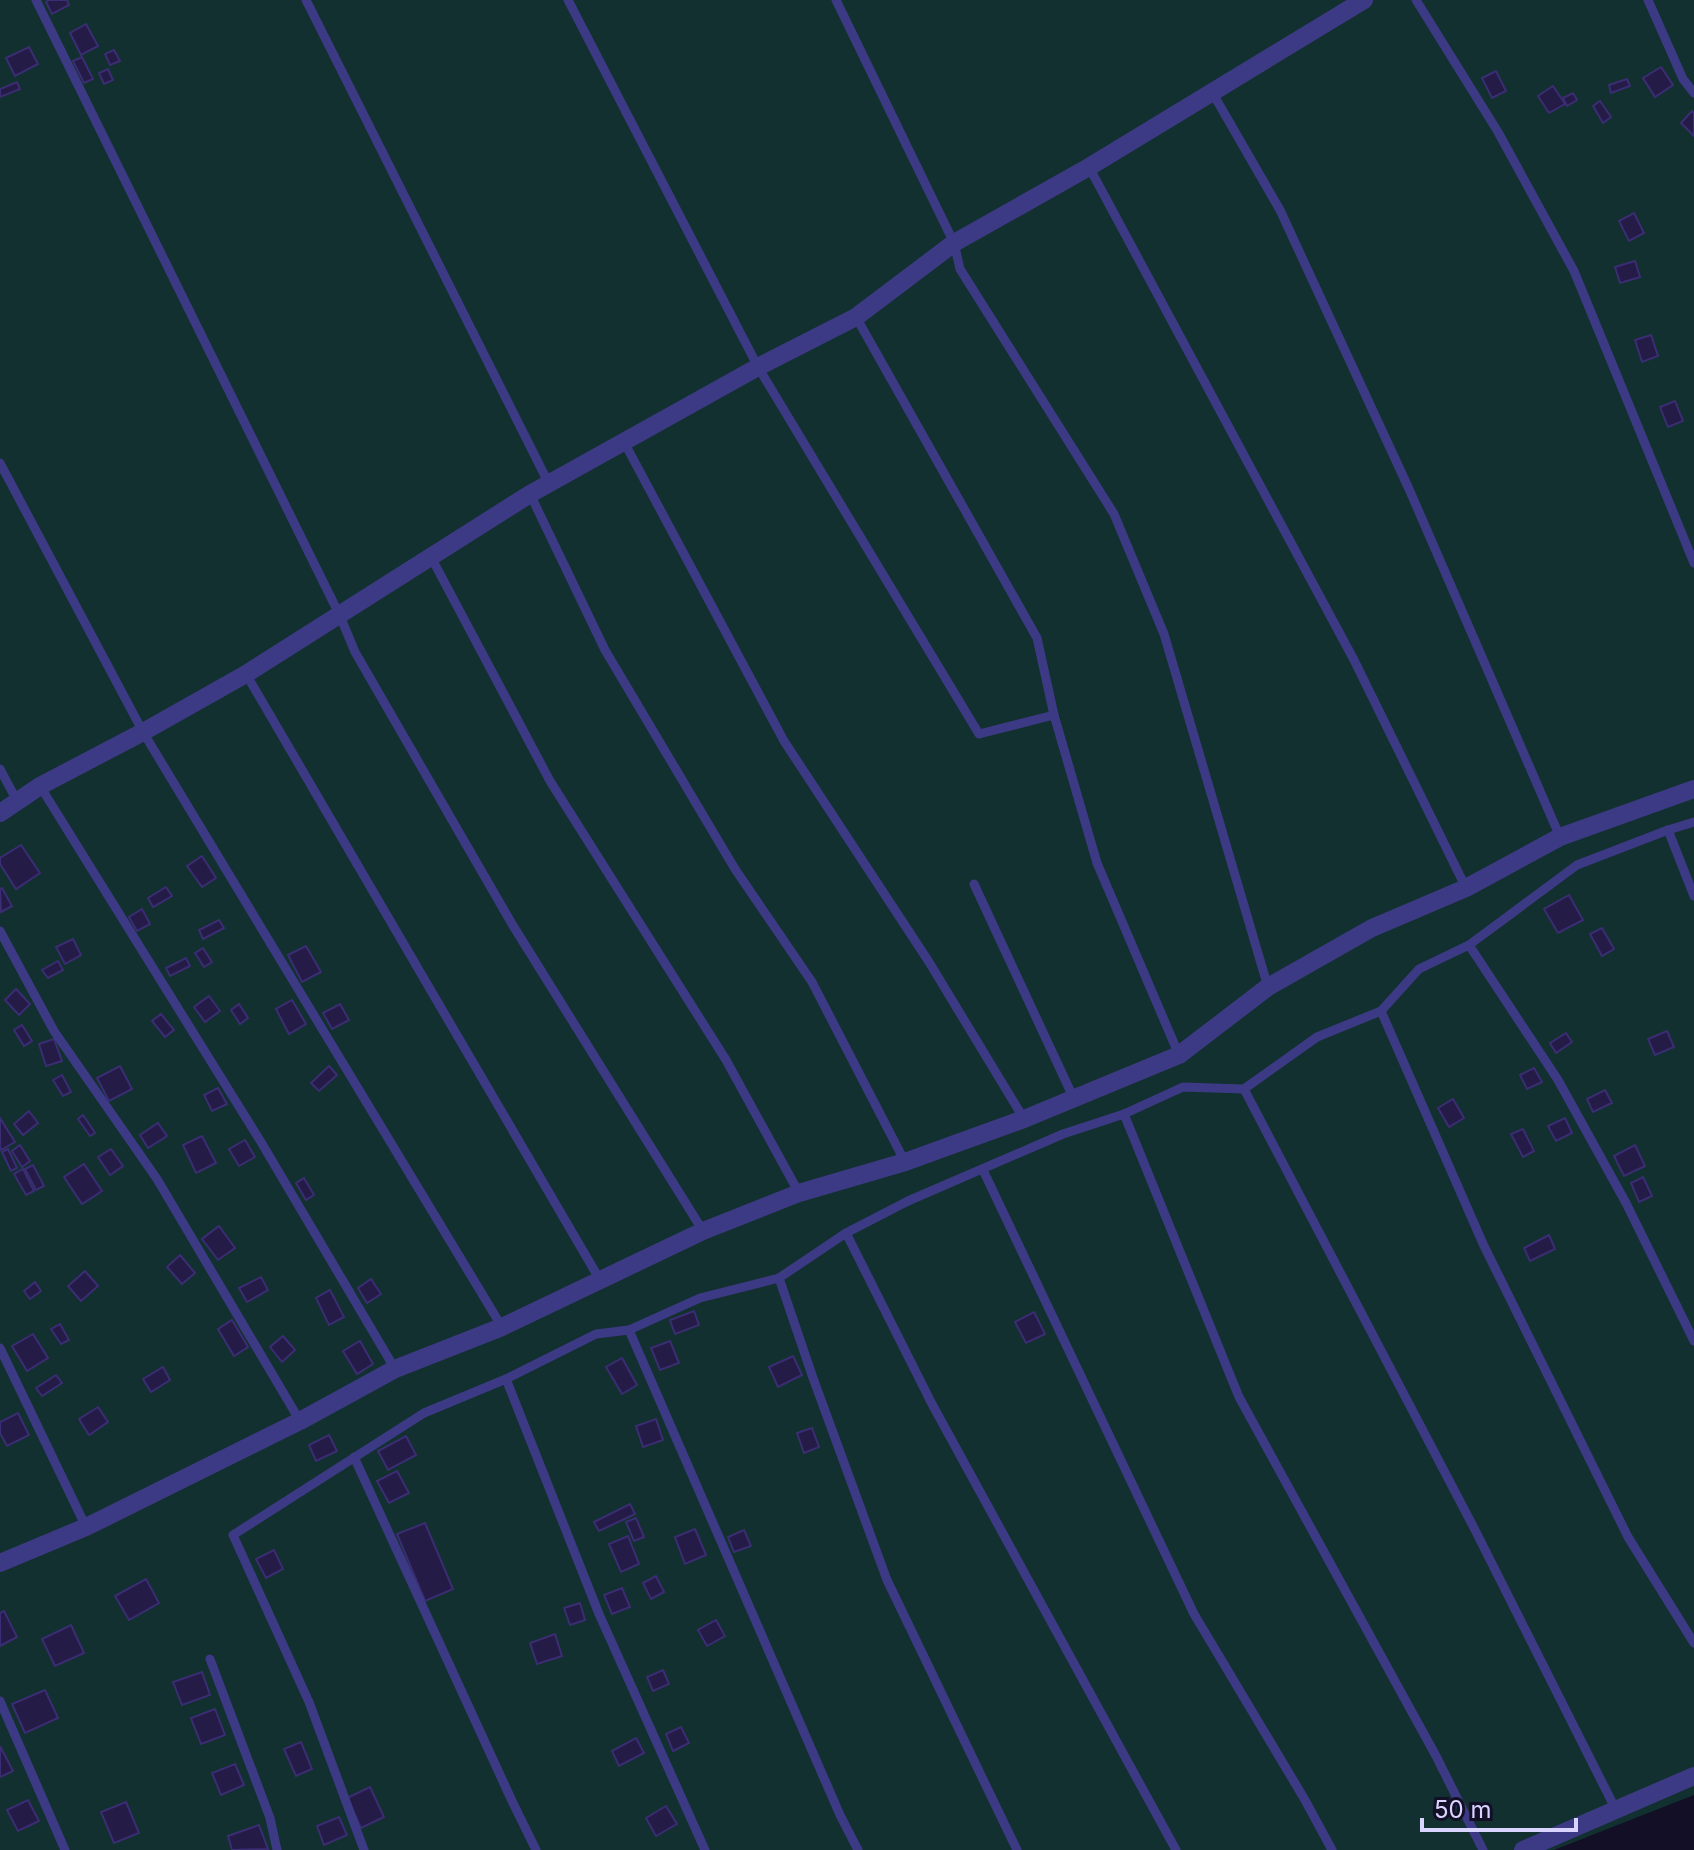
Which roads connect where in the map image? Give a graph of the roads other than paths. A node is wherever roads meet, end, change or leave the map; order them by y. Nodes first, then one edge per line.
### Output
1 (36, 0) edge
2 (306, 0) edge
3 (568, 0) edge
4 (836, 0) edge
5 (1364, 0) edge
6 (1416, 0) edge
7 (1648, 0) edge
8 (1212, 92) junction
9 (1694, 93) edge
10 (1089, 167) junction
11 (954, 243) junction
12 (856, 317) junction
13 (758, 367) junction
14 (624, 442) junction
15 (0, 463) edge
16 (549, 484) junction
17 (530, 494) junction
18 (431, 557) junction
19 (1694, 563) edge
20 (340, 616) junction
21 (246, 674) junction
22 (1054, 715) junction
23 (143, 732) junction
24 (0, 769) edge
25 (40, 786) junction
26 (1694, 789) edge
27 (17, 801) junction
28 (0, 813) edge
29 (1694, 822) edge
30 (1668, 830) junction
31 (1560, 837) junction
32 (974, 884) dead end
33 (1466, 888) junction
34 (1694, 896) edge
35 (0, 931) edge
36 (1469, 945) junction
37 (1268, 987) junction
38 (1381, 1011) junction
39 (1179, 1055) junction
40 (1244, 1089) junction
41 (1074, 1099) junction
42 (1124, 1114) junction
43 (1024, 1119) junction
44 (905, 1162) junction
45 (983, 1170) junction
46 (799, 1193) junction
47 (703, 1231) junction
48 (846, 1233) junction
49 (779, 1278) junction
50 (600, 1280) junction
51 (502, 1327) junction
52 (629, 1330) junction
53 (1694, 1341) edge
54 (0, 1348) edge
55 (395, 1369) junction
56 (506, 1379) junction
57 (300, 1421) junction
58 (354, 1457) junction
59 (86, 1527) junction
60 (0, 1563) edge
61 (1694, 1643) edge
62 (210, 1659) dead end
63 (0, 1701) edge
64 (1694, 1776) edge
65 (1616, 1810) junction
66 (65, 1850) edge
67 (277, 1850) edge
68 (364, 1850) edge
69 (536, 1850) edge
70 (705, 1850) edge
71 (858, 1850) edge
72 (1017, 1850) edge
73 (1176, 1850) edge
74 (1332, 1850) edge
75 (1483, 1850) edge
76 (1523, 1850) edge

1 - 20 lane
2 - 16 lane
3 - 13 lane
4 - 11 lane
5 - 8 street
6 - 19 lane
7 - 9 lane
8 - 10 street
8 - 31 lane
10 - 11 street
10 - 33 lane
11 - 12 street
11 - 37 lane
12 - 13 street
12 - 22 lane
13 - 14 street
13 - 22 lane
14 - 16 street
14 - 43 lane
15 - 23 lane
16 - 17 street
17 - 18 street
17 - 44 lane
18 - 20 street
18 - 46 lane
20 - 21 street
20 - 47 lane
21 - 23 street
21 - 50 lane
22 - 39 lane
23 - 25 street
23 - 51 lane
24 - 27 lane
25 - 27 street
25 - 55 lane
26 - 31 street
27 - 28 street
29 - 30 lane
30 - 34 lane
30 - 36 lane
31 - 33 street
32 - 41 lane
33 - 37 street
35 - 57 lane
36 - 38 lane
36 - 53 lane
37 - 39 street
38 - 40 lane
38 - 61 lane
39 - 41 street
40 - 42 lane
40 - 65 lane
41 - 43 street
42 - 45 lane
42 - 75 lane
43 - 44 street
44 - 46 street
45 - 48 lane
45 - 74 lane
46 - 47 street
47 - 50 street
48 - 49 lane
48 - 73 lane
49 - 52 lane
49 - 72 lane
50 - 51 street
51 - 55 street
52 - 56 lane
52 - 71 lane
54 - 59 lane
55 - 57 street
56 - 58 lane
56 - 70 lane
57 - 59 street
58 - 68 lane
58 - 69 lane
59 - 60 street
62 - 67 lane
63 - 66 lane
64 - 65 street
65 - 76 street

